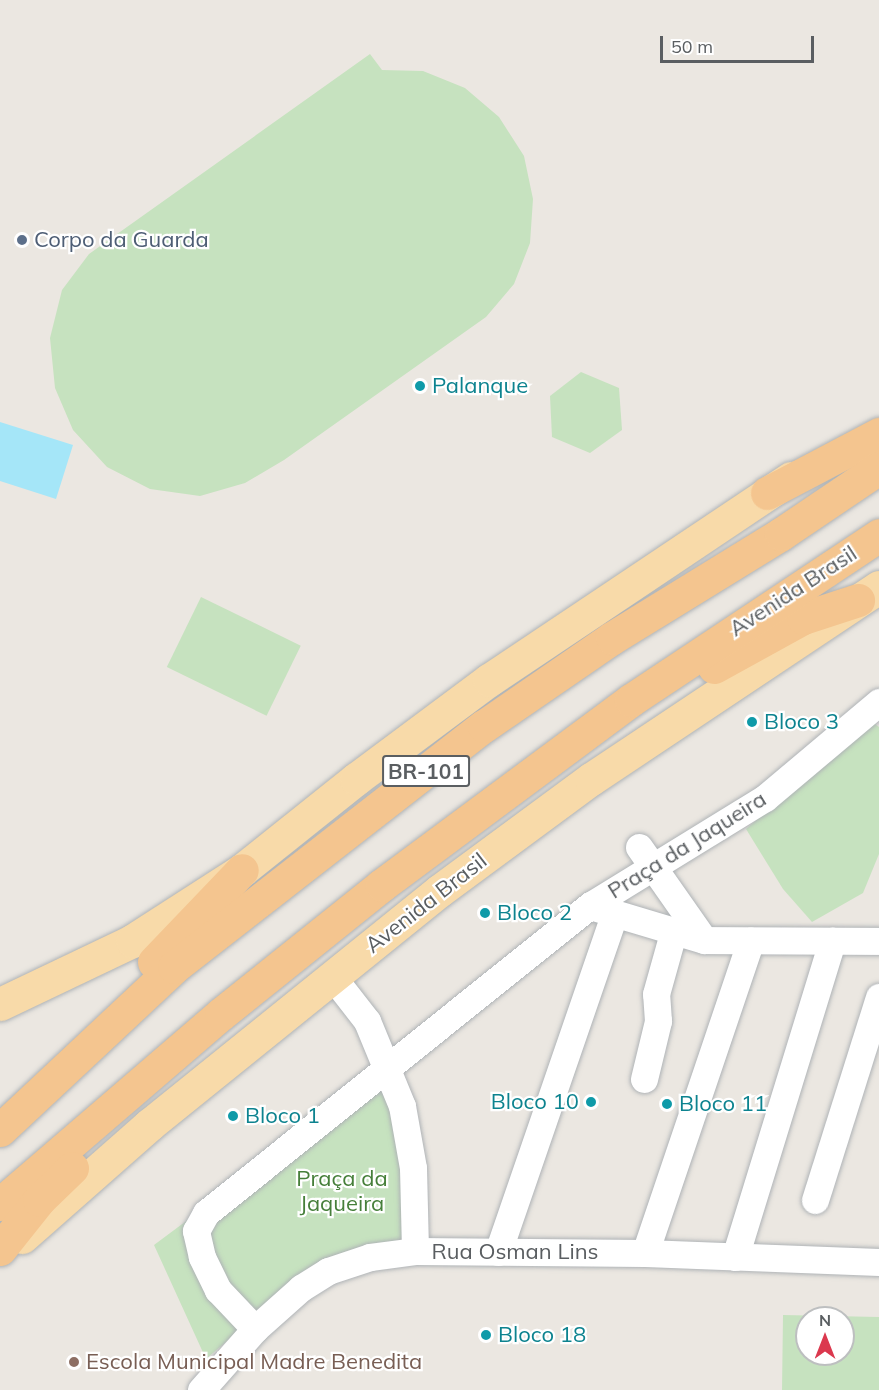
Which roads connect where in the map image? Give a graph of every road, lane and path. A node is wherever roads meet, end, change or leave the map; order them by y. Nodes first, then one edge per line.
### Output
1 (879, 419) edge
2 (879, 434) edge
3 (879, 468) edge
4 (767, 493) junction
5 (879, 535) edge
6 (869, 594) edge
7 (879, 702) edge
8 (493, 804) junction
9 (645, 856) junction
10 (242, 870) junction
11 (603, 910) junction
12 (673, 933) junction
13 (704, 940) junction
14 (751, 940) junction
15 (832, 941) junction
16 (879, 941) edge
17 (332, 976) junction
18 (879, 998) edge
19 (5, 1000) edge
20 (221, 1014) junction
21 (389, 1068) junction
22 (644, 1079) dead end
23 (4, 1126) edge
24 (815, 1200) dead end
25 (0, 1204) edge
26 (0, 1249) edge
27 (415, 1251) junction
28 (498, 1252) junction
29 (645, 1253) junction
30 (0, 1256) edge
31 (877, 1256) edge
32 (735, 1257) junction
33 (255, 1329) junction
34 (201, 1390) edge

1 - 4 main road
2 - 4 highway
3 - 23 highway, BR-101
4 - 10 main road
5 - 8 highway, Avenida Brasil / BR-101
6 - 8 highway
6 - 17 main road, Avenida Brasil
7 - 9 street, Praça da Jaqueira
8 - 20 highway, Avenida Brasil / BR-101
9 - 11 street, Praça da Jaqueira
9 - 13 street
10 - 19 main road
10 - 23 highway
11 - 12 street
11 - 21 street, Praça da Jaqueira
11 - 28 street
12 - 13 street
12 - 22 street
13 - 14 street
14 - 15 street
14 - 29 street
15 - 16 street
15 - 32 street
17 - 21 street
17 - 30 main road, Avenida Brasil
18 - 24 street
20 - 25 highway, Avenida Brasil / BR-101
20 - 26 highway
21 - 27 street
21 - 33 street, Praça da Jaqueira
27 - 28 street, Rua Osman Lins
27 - 33 street, Rua Osman Lins
28 - 29 street, Rua Osman Lins
29 - 32 street, Rua Osman Lins
31 - 32 street, Rua Osman Lins
33 - 34 street, Rua Osman Lins

